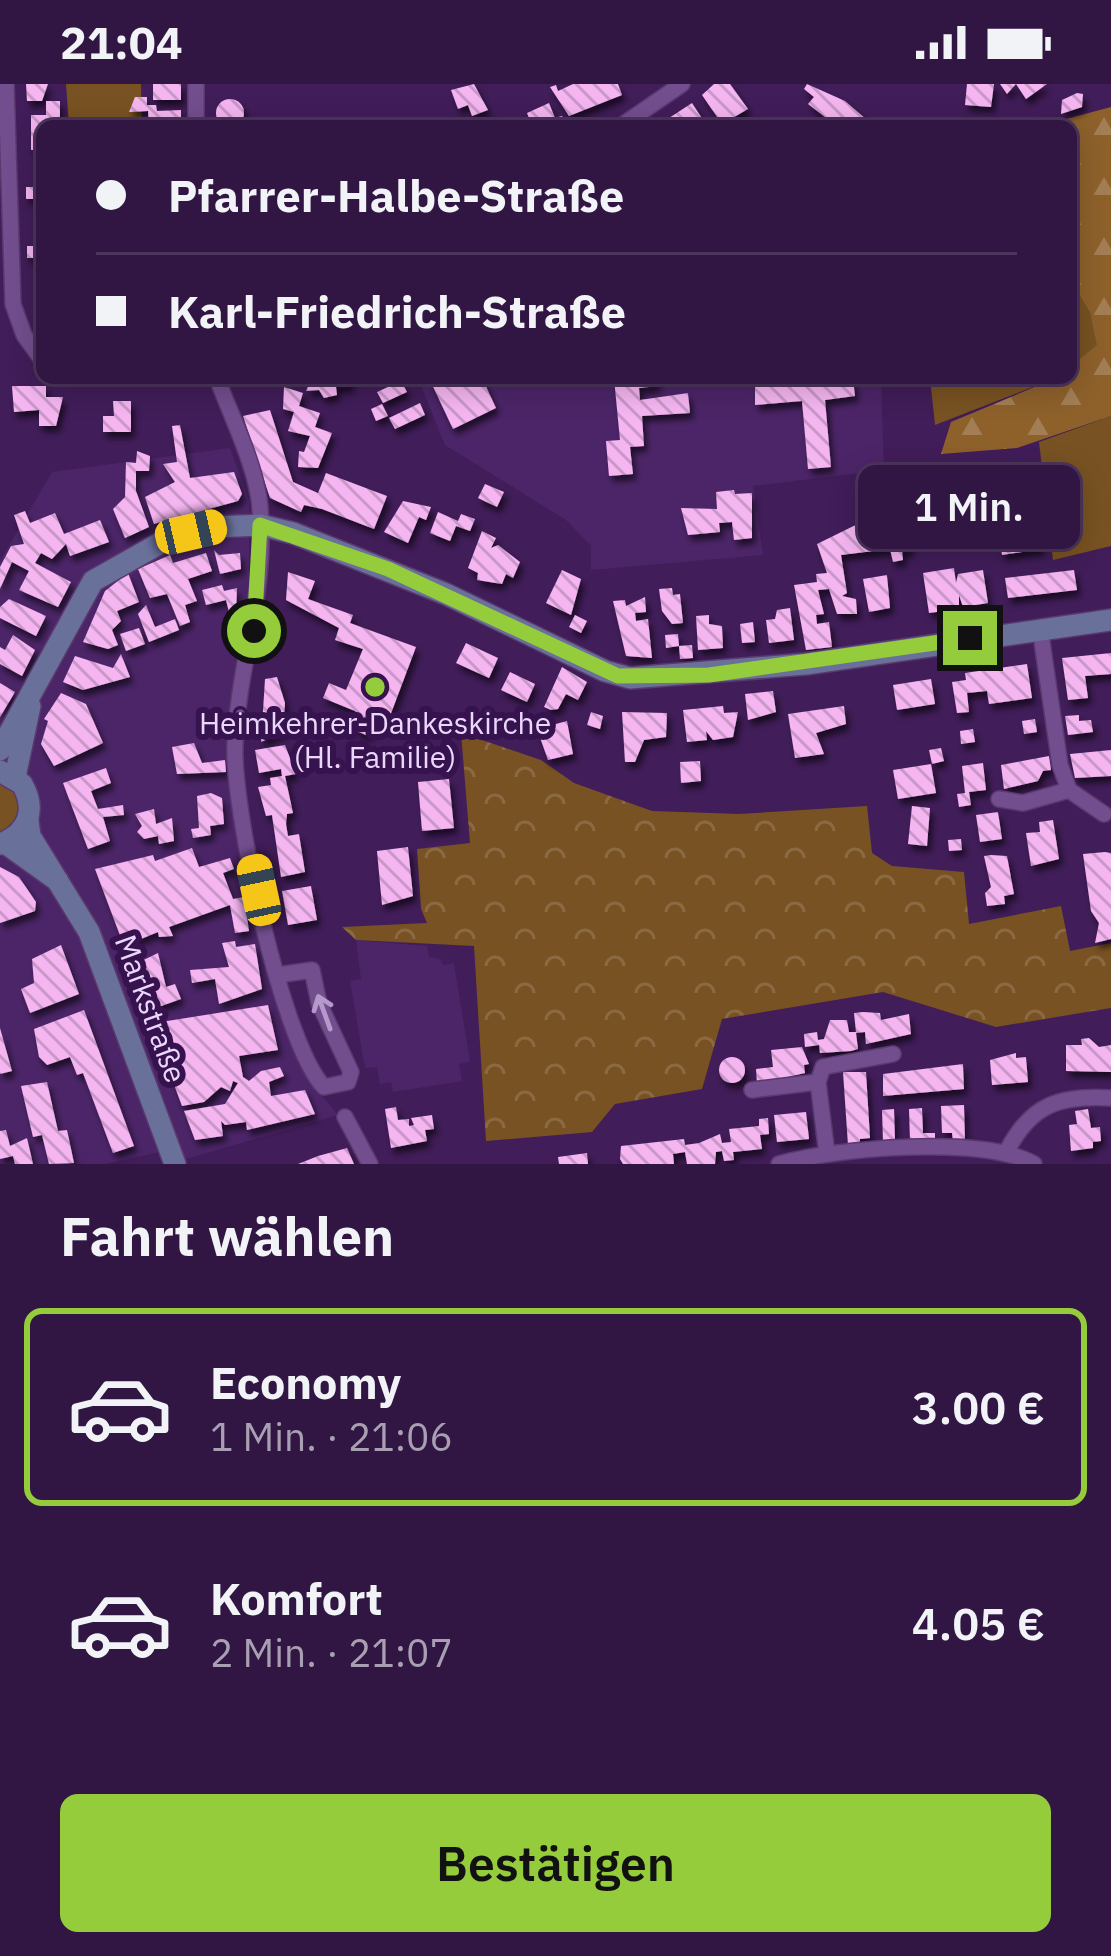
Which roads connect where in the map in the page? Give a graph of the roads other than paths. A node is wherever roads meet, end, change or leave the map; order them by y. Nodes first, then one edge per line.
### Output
1 (6, 84) edge
2 (196, 84) edge
3 (682, 84) edge
4 (196, 120) edge
5 (630, 120) edge
6 (36, 349) edge
7 (224, 384) edge
8 (260, 525) junction
9 (1111, 620) edge
10 (1040, 628) junction
11 (33, 693) junction
12 (0, 751) edge
13 (8, 774) edge
14 (1070, 790) junction
15 (999, 799) dead end
16 (1107, 811) edge
17 (28, 821) junction
18 (1111, 832) edge
19 (2, 843) edge
20 (58, 881) junction
21 (278, 975) junction
22 (893, 1054) dead end
23 (818, 1082) junction
24 (752, 1090) dead end
25 (1111, 1098) edge
26 (345, 1117) dead end
27 (1007, 1151) junction
28 (826, 1154) junction
29 (175, 1164) edge
30 (370, 1164) edge
31 (779, 1164) edge
32 (1034, 1164) edge

1 - 6 street
2 - 4 street
3 - 5 street
7 - 8 street
8 - 10 street
8 - 11 street
8 - 21 street
9 - 10 street
10 - 14 street
11 - 12 street
11 - 13 street
13 - 17 street, Markstraße
14 - 15 street
14 - 16 street
16 - 18 street
17 - 19 street
17 - 20 street, Markstraße
19 - 20 street, Markstraße
20 - 29 street, Markstraße
21 -> 21 street
22 - 23 street
23 - 24 street
23 - 28 street
25 - 27 street
26 - 30 street
27 - 28 street
27 - 32 street
28 - 31 street

